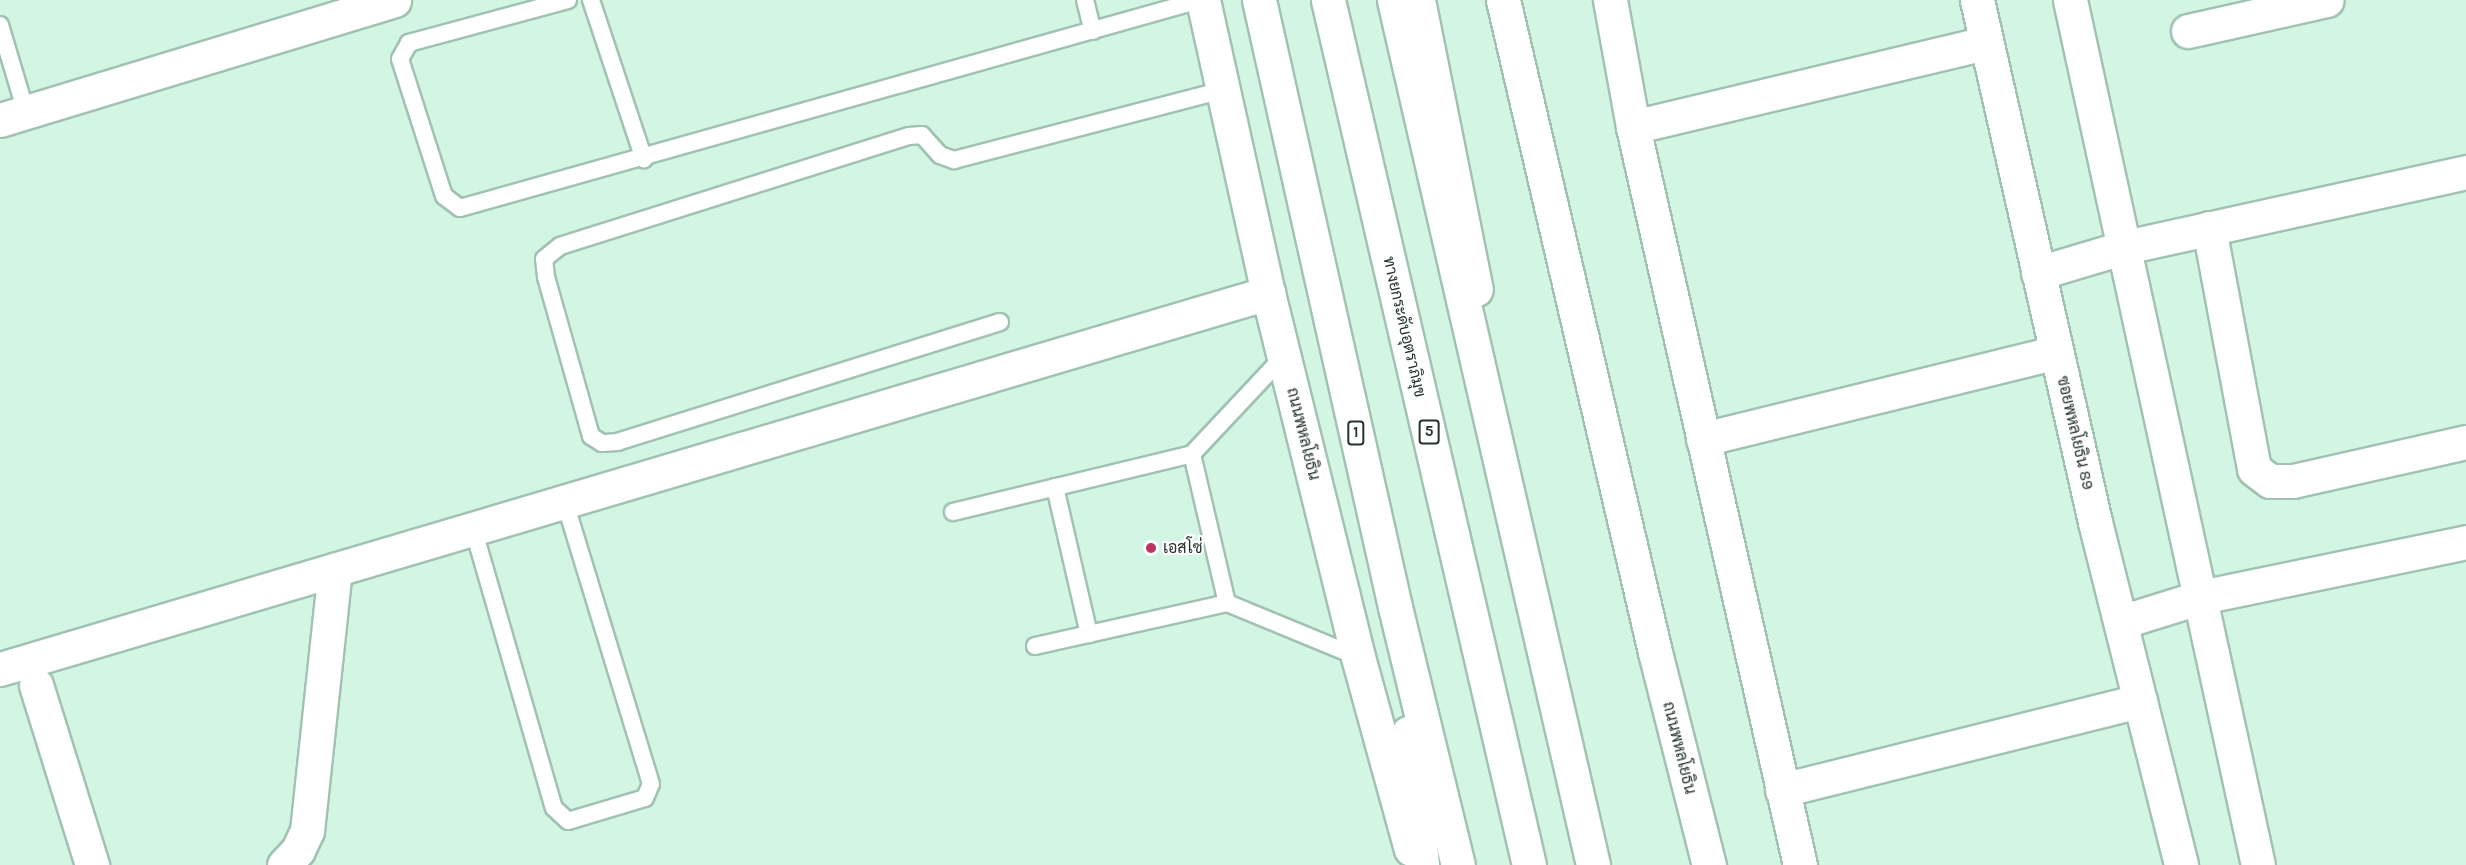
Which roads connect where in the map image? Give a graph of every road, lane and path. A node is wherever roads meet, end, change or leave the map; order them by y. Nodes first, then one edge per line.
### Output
1 (394, 0) edge
2 (568, 0) edge
3 (591, 0) edge
4 (1085, 0) edge
5 (1201, 0) edge
6 (1259, 0) edge
7 (1328, 0) edge
8 (1394, 0) edge
9 (1418, 0) edge
10 (1503, 0) edge
11 (1610, 0) edge
12 (1977, 0) edge
13 (2070, 0) edge
14 (2327, 0) edge
15 (0, 25) edge
16 (1093, 31) junction
17 (2188, 31) dead end
18 (1986, 43) junction
19 (1222, 90) junction
20 (13, 116) edge
21 (1633, 127) junction
22 (644, 159) junction
23 (2466, 172) edge
24 (2209, 228) junction
25 (2125, 247) junction
26 (2038, 273) junction
27 (1268, 293) junction
28 (1000, 322) dead end
29 (2056, 352) junction
30 (1284, 356) junction
31 (1703, 439) junction
32 (2466, 442) edge
33 (1192, 454) junction
34 (1055, 487) junction
35 (565, 502) junction
36 (953, 512) dead end
37 (473, 528) junction
38 (2466, 542) edge
39 (336, 568) junction
40 (2201, 597) junction
41 (1227, 603) junction
42 (1395, 607) junction
43 (2121, 622) junction
44 (1089, 634) junction
45 (1035, 646) dead end
46 (1358, 657) junction
47 (0, 669) edge
48 (36, 685) dead end
49 (2140, 701) junction
50 (1782, 790) junction
51 (92, 865) edge
52 (284, 865) edge
53 (1416, 865) edge
54 (1422, 865) edge
55 (1458, 865) edge
56 (1529, 865) edge
57 (1593, 865) edge
58 (1598, 865) edge
59 (1709, 865) edge
60 (1800, 865) edge
61 (2181, 865) edge
62 (2258, 865) edge

1 - 20 main road
2 - 22 lane
3 - 22 lane
4 - 16 lane
5 - 16 lane
5 - 19 main road, ถนนพหลโยธิน
6 - 42 main road, 1
7 - 56 main road, ทางยกระดับอุตราภิมุข / 5
8 - 57 main road
9 - 58 main road
10 - 59 main road, ถนนพหลโยธิน
11 - 21 main road
12 - 18 main road, ซอยพหลโยธิน 89
13 - 25 main road
14 - 17 main road
15 - 20 lane
16 - 22 lane
18 - 21 main road
18 - 26 main road, ซอยพหลโยธิน 89
19 - 27 main road, ถนนพหลโยธิน
19 - 28 lane
21 - 31 main road
23 - 24 main road
24 - 25 main road
24 - 32 main road
25 - 26 main road
25 - 40 main road
26 - 29 main road, ซอยพหลโยธิน 89
27 - 30 main road, ถนนพหลโยธิน
27 - 35 main road
29 - 31 main road
29 - 43 main road, ซอยพหลโยธิน 89
30 - 33 lane
30 - 46 main road, ถนนพหลโยธิน
31 - 50 main road
33 - 34 lane
33 - 41 lane
34 - 36 lane
34 - 44 lane
35 - 37 main road
35 - 37 lane
37 - 39 main road
38 - 40 main road
39 - 47 main road
39 - 52 main road
40 - 43 main road
40 - 62 main road
41 - 44 lane
41 - 46 lane
42 - 54 main road
42 - 55 main road, 1
43 - 49 main road, ซอยพหลโยธิน 89
44 - 45 lane
46 - 53 main road, ถนนพหลโยธิน
48 - 51 main road
49 - 50 main road
49 - 61 main road, ซอยพหลโยธิน 89
50 - 60 main road

